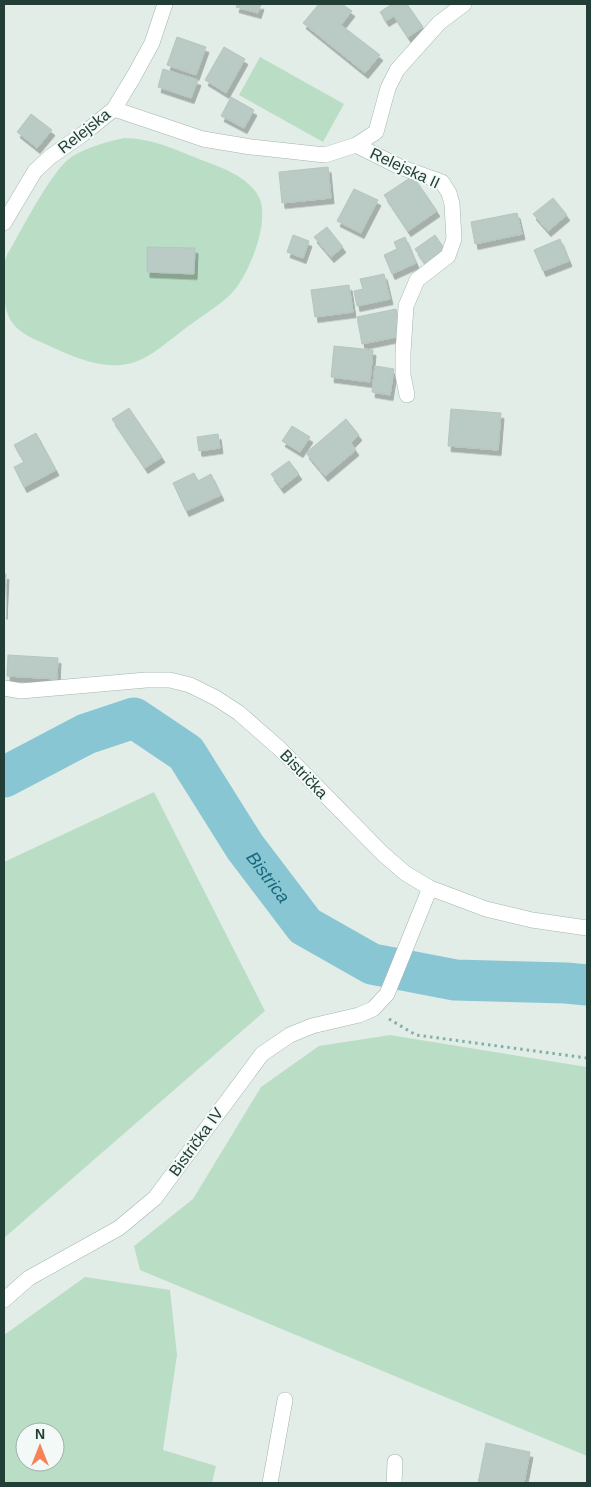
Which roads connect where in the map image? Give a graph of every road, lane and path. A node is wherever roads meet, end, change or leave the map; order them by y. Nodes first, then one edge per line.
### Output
1 (165, 4) edge
2 (464, 4) edge
3 (114, 109) junction
4 (356, 145) junction
5 (4, 223) edge
6 (407, 395) dead end
7 (4, 688) edge
8 (430, 888) junction
9 (587, 928) edge
10 (373, 1010) junction
11 (587, 1058) edge
12 (4, 1300) edge
13 (284, 1400) dead end
14 (395, 1462) dead end
15 (270, 1483) edge
16 (394, 1483) edge

1 - 3 street, Relejska
2 - 4 street
3 - 4 street, Relejska II
3 - 5 street, Relejska
4 - 6 street, Relejska II
7 - 8 street, Bistrička
8 - 9 street, Bistrička
8 - 10 street, Bistrička IV
10 - 11 path
10 - 12 street, Bistrička IV
13 - 15 street
14 - 16 street

